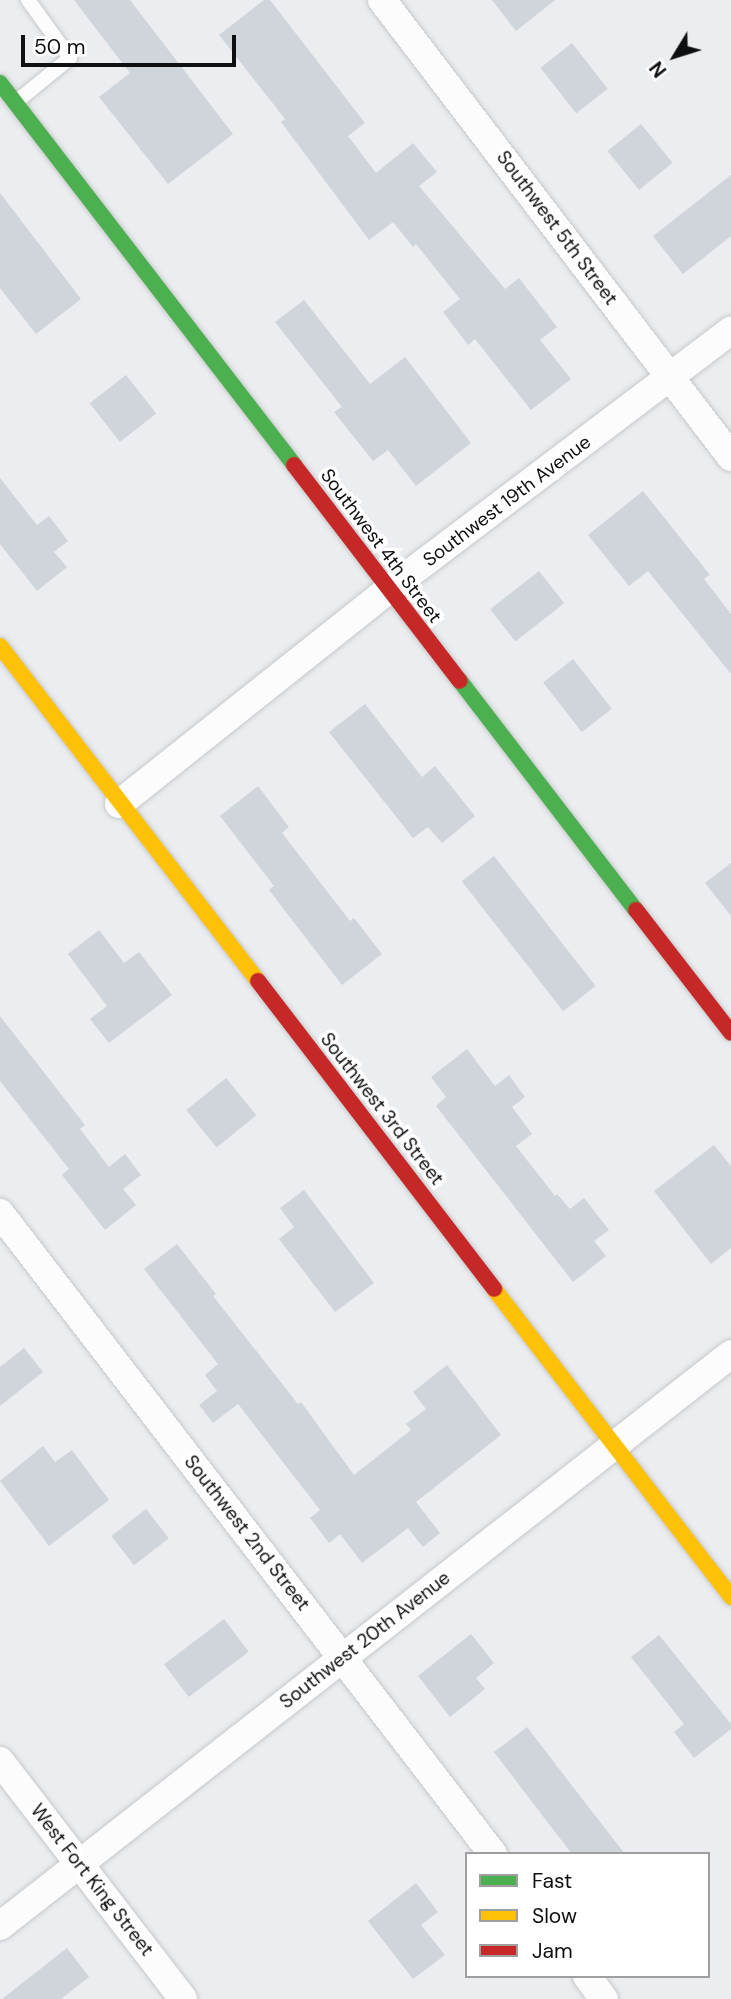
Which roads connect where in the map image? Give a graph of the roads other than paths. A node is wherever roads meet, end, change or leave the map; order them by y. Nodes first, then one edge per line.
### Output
1 (28, 0) edge
2 (382, 0) edge
3 (0, 83) edge
4 (15, 103) junction
5 (731, 331) edge
6 (671, 377) junction
7 (731, 457) edge
8 (388, 590) junction
9 (0, 646) edge
10 (119, 804) junction
11 (731, 1033) edge
12 (0, 1213) edge
13 (731, 1354) edge
14 (616, 1444) junction
15 (731, 1597) edge
16 (344, 1657) junction
17 (0, 1761) edge
18 (492, 1852) edge
19 (78, 1864) junction
20 (0, 1926) edge
21 (588, 1978) edge
22 (183, 1999) edge
23 (604, 1999) edge

1 - 4 lane
2 - 6 street, Southwest 5th Street
3 - 4 street, Southwest 4th Street
4 - 8 street, Southwest 4th Street
5 - 6 street, Southwest 19th Avenue
6 - 7 street, Southwest 5th Street
6 - 8 street, Southwest 19th Avenue
8 - 10 street, Southwest 19th Avenue
8 - 11 street, Southwest 4th Street
9 - 10 street, Southwest 3rd Street
10 - 14 street, Southwest 3rd Street
12 - 16 street, Southwest 2nd Street
13 - 14 street, Southwest 20th Avenue
14 - 15 street, Southwest 3rd Street
14 - 16 street, Southwest 20th Avenue
16 - 18 street, Southwest 2nd Street
16 - 19 street, Southwest 20th Avenue
17 - 19 street, West Fort King Street
19 - 20 street, Southwest 20th Avenue
19 - 22 street, West Fort King Street
21 - 23 street

